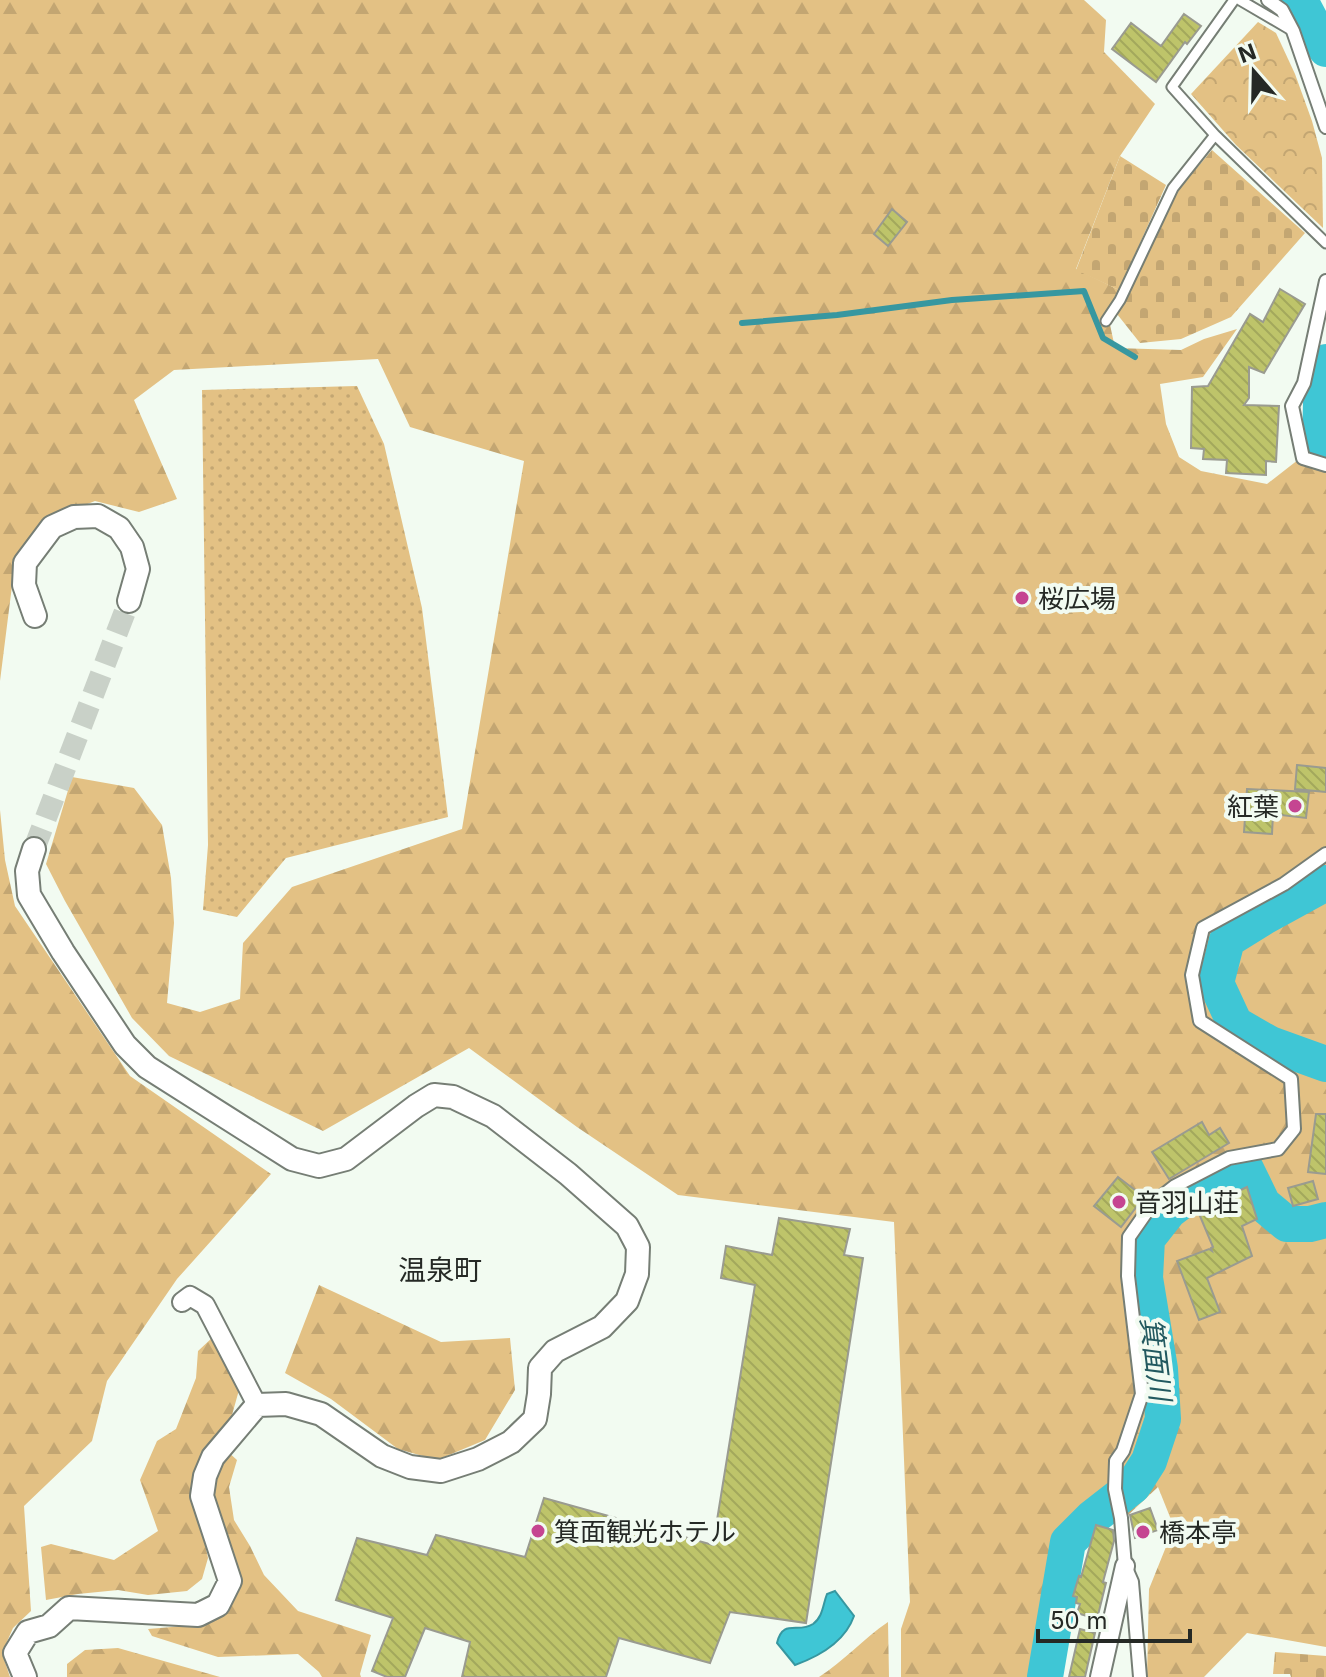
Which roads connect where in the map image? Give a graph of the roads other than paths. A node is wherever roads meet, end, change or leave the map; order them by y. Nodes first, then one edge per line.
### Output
1 (1234, 0) edge
2 (1240, 0) edge
3 (1268, 0) edge
4 (1293, 31) junction
5 (1326, 127) edge
6 (1215, 135) junction
7 (1326, 243) edge
8 (1326, 281) edge
9 (1106, 321) dead end
10 (1326, 465) edge
11 (129, 601) tunnel mouth
12 (35, 616) dead end
13 (34, 849) tunnel mouth
14 (1326, 854) edge
15 (182, 1302) dead end
16 (257, 1405) junction
17 (1125, 1566) junction
18 (25, 1677) edge
19 (1100, 1677) edge
20 (1140, 1677) edge

1 - 6 lane
2 - 4 lane
3 - 4 street
4 - 5 street
6 - 7 lane
6 - 9 lane
8 - 10 street
11 - 12 street
13 - 16 street
14 - 17 street
15 - 16 street
16 - 18 street
17 - 19 street
17 - 20 street

